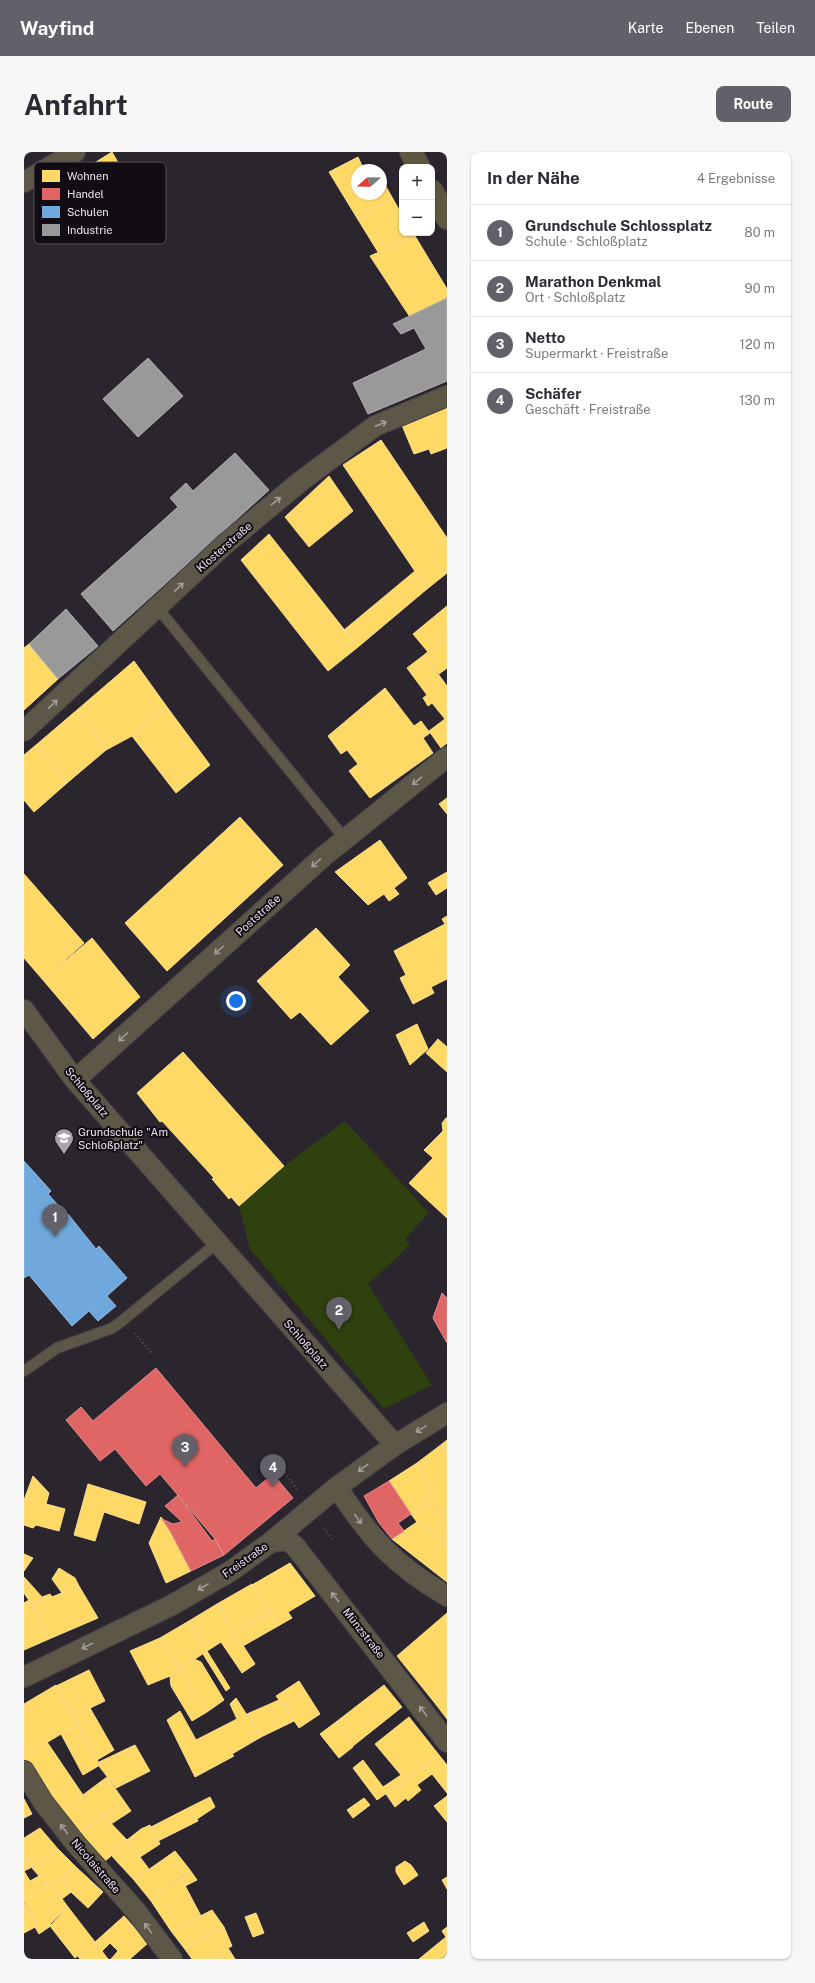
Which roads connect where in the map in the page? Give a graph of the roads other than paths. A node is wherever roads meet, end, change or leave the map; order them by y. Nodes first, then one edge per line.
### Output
1 (75, 152) edge
2 (411, 152) edge
3 (58, 162) edge
4 (417, 164) edge
5 (34, 176) edge
6 (24, 182) edge
7 (435, 196) edge
8 (447, 218) edge
9 (447, 396) edge
10 (157, 607) junction
11 (24, 730) edge
12 (447, 757) edge
13 (344, 839) junction
14 (24, 1010) edge
15 (75, 1080) junction
16 (217, 1243) junction
17 (24, 1371) edge
18 (447, 1413) edge
19 (395, 1445) junction
20 (337, 1487) junction
21 (271, 1542) junction
22 (447, 1596) edge
23 (24, 1677) edge
24 (447, 1742) edge
25 (24, 1771) edge
26 (172, 1959) edge

1 - 3 street
2 - 4 street
5 - 6 street
7 - 8 street
10 -> 9 street, Klosterstraße
11 -> 10 street, Klosterstraße
10 - 13 lane
12 -> 13 street, Poststraße
13 -> 15 street, Poststraße
14 - 15 street, Schloßplatz
15 - 16 street, Schloßplatz
16 - 17 lane
16 - 19 street, Schloßplatz
18 -> 19 street, Freistraße
19 -> 20 street, Freistraße
20 - 21 street, Freistraße
20 -> 22 street
21 -> 23 street, Freistraße
24 -> 21 street, Münzstraße
26 -> 25 street, Nicolaistraße

